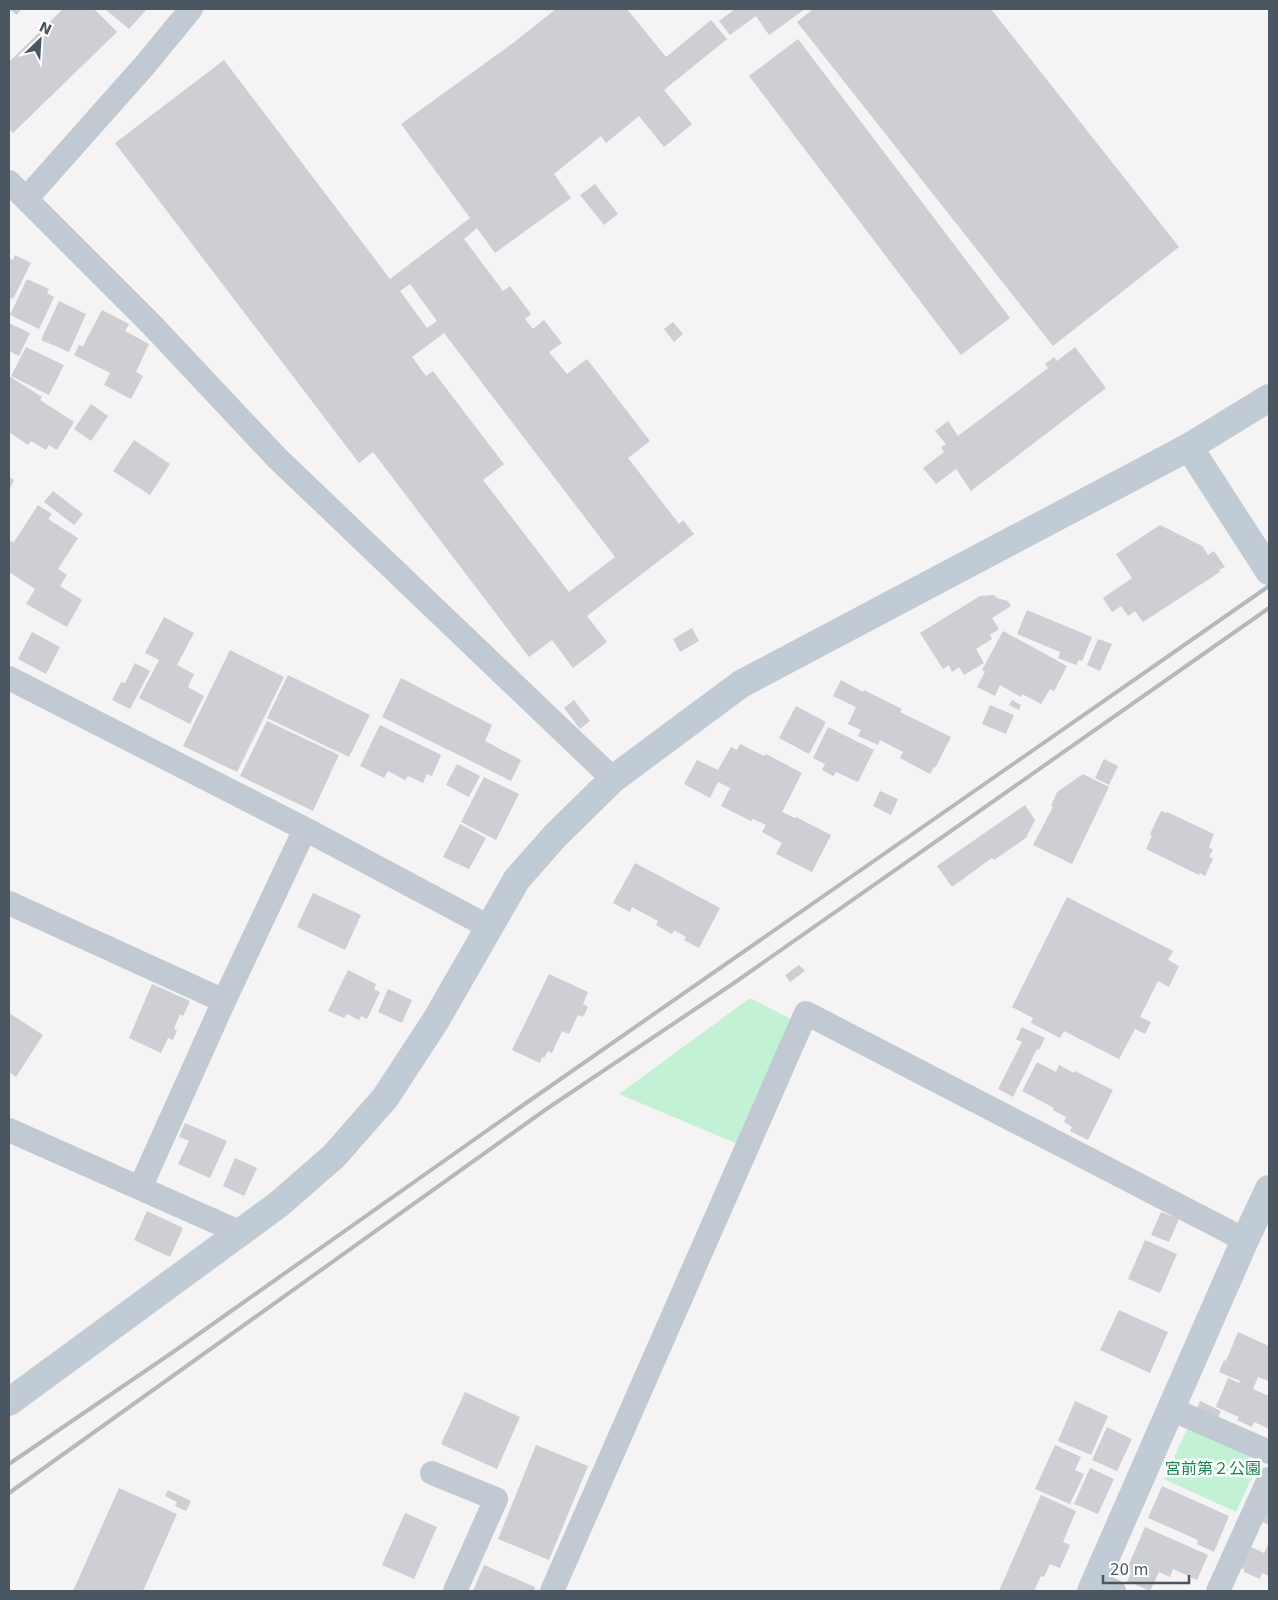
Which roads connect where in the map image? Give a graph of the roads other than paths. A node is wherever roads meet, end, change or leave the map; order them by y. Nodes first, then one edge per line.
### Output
1 (190, 9) edge
2 (9, 182) edge
3 (26, 199) junction
4 (1269, 398) edge
5 (1189, 448) junction
6 (1269, 571) edge
7 (9, 678) edge
8 (613, 779) junction
9 (305, 830) junction
10 (9, 903) edge
11 (489, 927) junction
12 (224, 1001) junction
13 (9, 1130) edge
14 (140, 1188) junction
15 (1269, 1189) edge
16 (1256, 1228) edge
17 (241, 1233) junction
18 (13, 1394) edge
19 (1171, 1409) junction
20 (1269, 1452) edge
21 (432, 1473) dead end
22 (1269, 1478) edge
23 (1100, 1588) edge
24 (455, 1591) edge
25 (552, 1591) edge
26 (1218, 1591) edge

1 - 3 street
2 - 3 street
3 - 8 street
4 - 5 street
5 - 6 street
5 - 8 street
7 - 9 street
8 - 11 street
9 - 11 street
9 - 12 street
10 - 12 street
11 - 17 street
12 - 14 street
13 - 14 street
14 - 17 street
15 - 16 street
16 - 19 street
16 - 25 street
17 - 18 street
19 - 20 street
19 - 23 street
21 - 24 street
22 - 26 street

